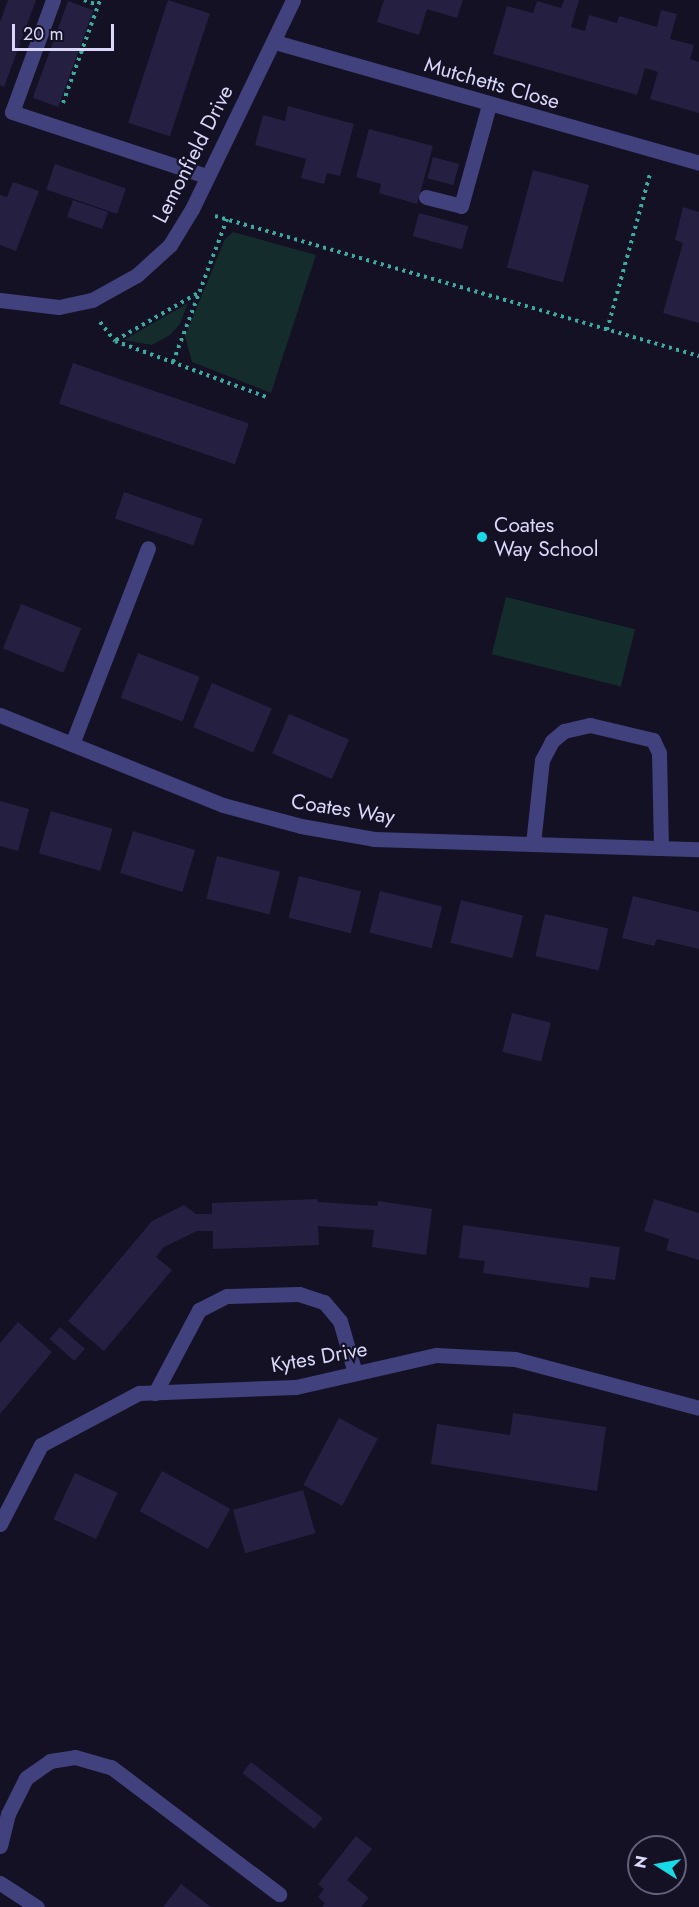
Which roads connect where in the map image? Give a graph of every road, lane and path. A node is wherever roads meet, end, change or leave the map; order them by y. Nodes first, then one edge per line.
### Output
1 (53, 0) edge
2 (84, 0) edge
3 (293, 0) edge
4 (99, 3) edge
5 (275, 42) junction
6 (489, 105) junction
7 (55, 126) junction
8 (657, 151) junction
9 (699, 163) edge
10 (207, 176) junction
11 (426, 197) dead end
12 (192, 209) junction
13 (227, 219) junction
14 (198, 293) junction
15 (0, 300) edge
16 (92, 300) junction
17 (607, 330) junction
18 (116, 341) junction
19 (699, 356) edge
20 (173, 362) junction
21 (266, 397) dead end
22 (148, 548) dead end
23 (0, 715) edge
24 (72, 744) junction
25 (533, 844) junction
26 (661, 848) junction
27 (699, 849) edge
28 (355, 1372) junction
29 (155, 1393) junction
30 (699, 1408) edge
31 (0, 1524) edge
32 (0, 1846) edge
33 (0, 1883) edge
34 (279, 1894) dead end
35 (37, 1907) edge

1 - 7 street
2 - 4 path
3 - 5 street, Lemonfield Drive
4 - 7 path
5 - 6 street, Mutchetts Close
5 - 10 street, Lemonfield Drive
6 - 8 street, Mutchetts Close
6 - 11 street
7 - 10 street
8 - 9 street, Mutchetts Close
8 - 17 path
10 - 12 street, Lemonfield Drive
12 - 13 path
12 - 16 street, Lemonfield Drive
13 - 14 path
13 - 17 path
14 - 18 path
14 - 20 path
15 - 16 street, Lemonfield Drive
16 - 18 path
17 - 19 path
18 - 20 path
20 - 21 path
22 - 24 street
23 - 24 street, Coates Way
24 - 25 street, Coates Way
25 - 26 street, Coates Way
25 - 26 street
26 - 27 street, Coates Way
28 - 29 street, Kytes Drive
28 - 29 street
28 - 30 street, Kytes Drive
29 - 31 street, Kytes Drive
32 - 34 street
33 - 35 street

